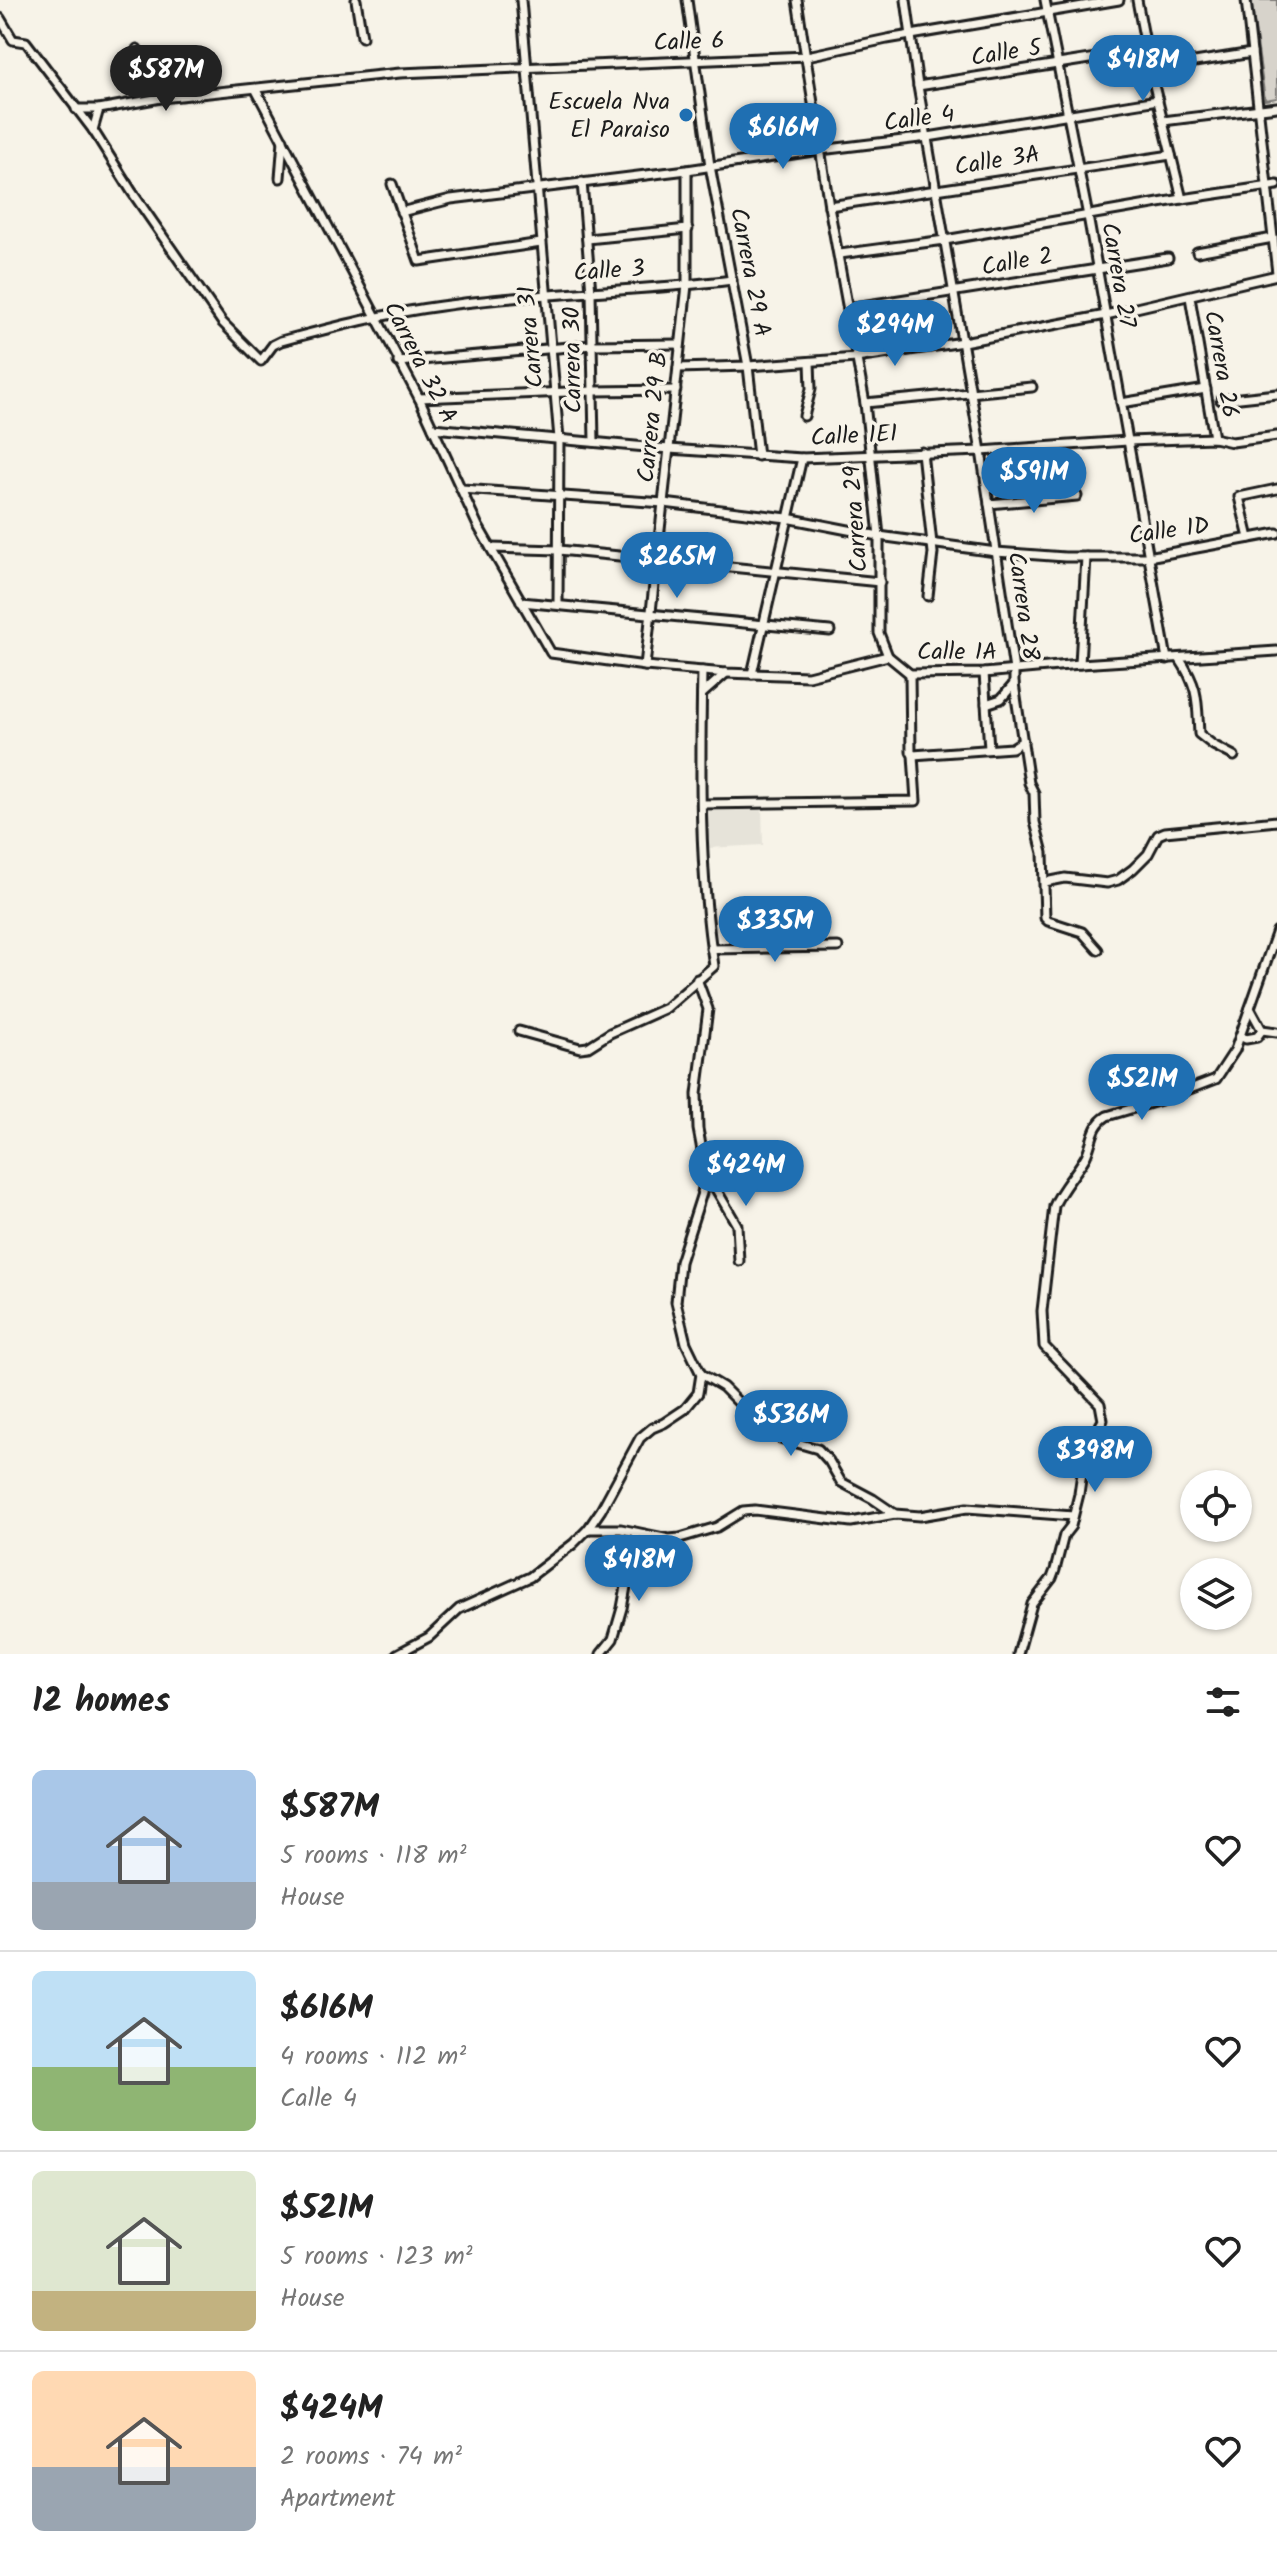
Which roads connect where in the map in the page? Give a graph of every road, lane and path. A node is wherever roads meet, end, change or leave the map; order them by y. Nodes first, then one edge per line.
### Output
1 (356, 0) edge
2 (521, 0) edge
3 (687, 0) edge
4 (797, 0) edge
5 (906, 0) edge
6 (1045, 0) edge
7 (1119, 0) edge
8 (1137, 0) edge
9 (1246, 0) edge
10 (1047, 12) junction
11 (0, 18) edge
12 (912, 35) junction
13 (362, 37) dead end
14 (137, 49) dead end
15 (1147, 50) junction
16 (1252, 53) junction
17 (807, 56) junction
18 (695, 61) junction
19 (1059, 64) junction
20 (527, 66) junction
21 (1150, 69) junction
22 (918, 86) junction
23 (256, 90) junction
24 (161, 98) junction
25 (1158, 100) junction
26 (1277, 107) edge
27 (76, 109) junction
28 (99, 109) junction
29 (1258, 109) junction
30 (1068, 116) junction
31 (1163, 121) junction
32 (93, 130) junction
33 (928, 137) junction
34 (283, 138) junction
35 (820, 150) junction
36 (1171, 155) junction
37 (710, 166) junction
38 (1077, 168) junction
39 (687, 170) junction
40 (280, 178) dead end
41 (582, 182) junction
42 (392, 184) dead end
43 (1272, 186) edge
44 (536, 188) junction
45 (937, 189) junction
46 (1182, 199) junction
47 (829, 206) junction
48 (401, 212) junction
49 (1088, 216) junction
50 (688, 229) junction
51 (1273, 238) junction
52 (587, 239) junction
53 (945, 240) junction
54 (541, 243) junction
55 (1197, 252) dead end
56 (840, 254) junction
57 (1168, 258) dead end
58 (1097, 268) junction
59 (1277, 274) edge
60 (732, 280) junction
61 (687, 285) junction
62 (591, 292) junction
63 (954, 292) junction
64 (546, 294) junction
65 (1190, 297) junction
66 (848, 308) junction
67 (1106, 315) junction
68 (376, 317) junction
69 (963, 342) junction
70 (680, 344) junction
71 (592, 345) junction
72 (552, 348) junction
73 (856, 358) junction
74 (398, 362) junction
75 (810, 362) junction
76 (748, 366) junction
77 (678, 368) junction
78 (1032, 387) dead end
79 (1206, 389) junction
80 (676, 390) junction
81 (593, 391) junction
82 (555, 392) junction
83 (971, 392) junction
84 (1277, 394) edge
85 (419, 398) junction
86 (1221, 400) dead end
87 (865, 403) junction
88 (1121, 403) junction
89 (804, 416) dead end
90 (433, 428) junction
91 (1277, 436) edge
92 (1214, 438) junction
93 (559, 439) junction
94 (1128, 441) junction
95 (594, 442) junction
96 (669, 449) junction
97 (981, 451) junction
98 (922, 452) junction
99 (871, 454) junction
100 (758, 456) junction
101 (802, 458) junction
102 (462, 489) junction
103 (1277, 489) edge
104 (560, 495) junction
105 (1077, 496) dead end
106 (664, 503) junction
107 (989, 504) junction
108 (787, 518) junction
109 (1277, 533) edge
110 (879, 536) junction
111 (1249, 538) junction
112 (930, 542) junction
113 (491, 548) junction
114 (559, 550) junction
115 (996, 552) junction
116 (1086, 557) junction
117 (1148, 557) junction
118 (657, 561) junction
119 (777, 571) junction
120 (880, 582) junction
121 (928, 596) dead end
122 (521, 602) junction
123 (558, 604) junction
124 (651, 613) junction
125 (764, 624) junction
126 (830, 631) dead end
127 (1277, 651) edge
128 (550, 652) joint
129 (888, 656) junction
130 (1179, 658) junction
131 (1167, 659) junction
132 (1080, 664) junction
133 (645, 666) junction
134 (1014, 670) junction
135 (702, 671) junction
136 (726, 673) junction
137 (984, 673) junction
138 (752, 674) junction
139 (910, 674) junction
140 (1014, 684) junction
141 (702, 694) junction
142 (986, 704) junction
143 (1023, 741) junction
144 (989, 749) junction
145 (913, 755) junction
146 (1234, 756) dead end
147 (702, 804) junction
148 (1277, 821) edge
149 (1045, 882) junction
150 (1277, 931) edge
151 (838, 947) dead end
152 (711, 949) junction
153 (1098, 950) dead end
154 (697, 979) junction
155 (1250, 1008) junction
156 (1262, 1030) junction
157 (519, 1031) dead end
158 (1277, 1032) edge
159 (1240, 1036) junction
160 (706, 1172) junction
161 (739, 1261) dead end
162 (701, 1374) junction
163 (895, 1514) junction
164 (1073, 1516) junction
165 (588, 1529) junction
166 (636, 1533) junction
167 (397, 1654) edge
168 (601, 1654) edge
169 (1018, 1654) edge

1 - 13 street
2 - 20 street
3 - 18 street, Carrera 29 A
4 - 17 street, Carrera 29
5 - 12 street, Carrera 28
6 - 10 street, Carrera 27
7 - 10 street, Calle 6
8 - 15 street
9 - 16 street
10 - 12 street, Calle 6
10 - 19 street, Carrera 27
11 - 27 street
12 - 17 street, Calle 6
12 - 22 street, Carrera 28
14 - 24 street
15 - 19 street, Calle 5
15 - 21 street
16 - 21 street
16 - 29 street
17 - 18 street, Calle 6
17 - 35 street, Carrera 29
18 - 20 street, Calle 6
18 - 37 street, Carrera 29 A
19 - 22 street, Calle 5
19 - 30 street, Carrera 27
20 - 23 street, Calle 6
20 - 44 street, Carrera 31
21 - 25 street
22 - 33 street, Carrera 28
23 - 24 street, Calle 6
23 - 34 street, Carrera 32 A
24 - 28 street, Calle 6
25 - 30 street, Calle 4
25 - 31 street
26 - 29 street
27 - 28 street, Calle 6
27 - 32 street
28 - 32 street
29 - 31 street
29 - 43 street
30 - 33 street, Calle 4
30 - 38 street, Carrera 27
31 - 36 street
32 - 68 street, Calle 3
33 - 35 street, Calle 4
33 - 45 street, Carrera 28
34 - 40 street
34 - 68 street, Carrera 32 A
35 - 37 street, Calle 4
35 - 47 street, Carrera 29
36 - 38 street, Calle 3A
36 - 46 street
37 - 39 street, Calle 4
37 - 60 street, Carrera 29 A
38 - 45 street, Calle 3A
38 - 49 street, Carrera 27
39 - 41 street, Calle 4
39 - 50 street, Carrera 29 B
41 - 44 street, Calle 4
41 - 52 street, Carrera 30
42 - 48 street
43 - 46 street
43 - 51 street
44 - 48 street, Calle 4
44 - 54 street, Carrera 31
45 - 47 street, Calle 3A
45 - 53 street, Carrera 28
46 - 49 street
47 - 56 street, Carrera 29
48 - 54 street
49 - 53 street
49 - 58 street, Carrera 27
50 - 52 street
50 - 61 street, Carrera 29 B
51 - 55 street
51 - 59 street
52 - 62 street, Carrera 30
53 - 56 street
53 - 63 street, Carrera 28
54 - 64 street, Carrera 31
56 - 66 street, Carrera 29
57 - 58 street, Calle 2
58 - 63 street, Calle 2
58 - 67 street, Carrera 27
59 - 65 street
60 - 61 street, Calle 3
60 - 76 street, Carrera 29 A
61 - 62 street, Calle 3
61 - 70 street, Carrera 29 B
62 - 64 street, Calle 3
62 - 71 street, Carrera 30
63 - 66 street, Calle 2
63 - 69 street, Carrera 28
64 - 68 street, Calle 3
64 - 72 street, Carrera 31
65 - 67 street
65 - 79 street, Carrera 26
66 - 73 street, Carrera 29
67 - 69 street
67 - 88 street, Carrera 27
68 - 74 street, Carrera 32 A
69 - 73 street
69 - 83 street, Carrera 28
70 - 71 street
70 - 77 street, Carrera 29 B
71 - 72 street
71 - 81 street, Carrera 30
72 - 74 street
72 - 82 street, Carrera 31
73 - 75 street
73 - 87 street, Carrera 29
74 - 85 street, Carrera 32 A
75 - 76 street
75 - 89 street
76 - 77 street
76 - 100 street, Carrera 29 A
77 - 80 street, Carrera 29 B
78 - 83 street
79 - 88 street
79 - 92 street, Carrera 26
80 - 81 street
80 - 96 street, Carrera 29 B
81 - 82 street
81 - 95 street, Carrera 30
82 - 85 street
82 - 93 street, Carrera 31
83 - 87 street
83 - 97 street, Carrera 28
84 - 86 street
85 - 90 street, Carrera 32 A
87 - 99 street, Carrera 29
88 - 94 street, Carrera 27
90 - 93 street, Calle 1E1
90 - 102 street, Carrera 32 A
91 - 92 street, Calle 1E1
92 - 94 street, Calle 1E1
93 - 95 street, Calle 1E1
93 - 104 street, Carrera 31
94 - 97 street, Calle 1E1
94 - 117 street, Carrera 27
95 - 96 street, Calle 1E1
96 - 100 street, Calle 1E1
96 - 106 street, Carrera 29 B
97 - 98 street, Calle 1E1
97 - 107 street, Carrera 28
98 - 99 street, Calle 1E1
98 - 112 street
99 - 101 street, Calle 1E1
99 - 110 street, Carrera 29
100 - 101 street, Calle 1E1
101 - 108 street
102 - 104 street, Calle 1D
102 - 113 street, Carrera 32 A
103 - 111 street
104 - 106 street, Calle 1D
104 - 114 street, Carrera 31
105 - 107 street
106 - 108 street, Calle 1D
106 - 118 street, Carrera 29 B
107 - 115 street, Carrera 28
108 - 110 street, Calle 1D
108 - 119 street
109 - 111 street, Calle 1D
110 - 112 street, Calle 1D
110 - 120 street, Carrera 29
111 - 117 street, Calle 1D
112 - 115 street, Calle 1D
112 - 121 street
113 - 114 street
113 - 122 street, Carrera 32 A
114 - 118 street
114 - 123 street, Carrera 31
115 - 116 street, Calle 1D
115 - 134 street, Carrera 28
116 - 117 street, Calle 1D
116 - 132 street
117 - 131 street, Carrera 27
118 - 119 street
118 - 124 street, Carrera 29 B
119 - 120 street
119 - 125 street
120 - 129 street, Carrera 29
122 - 123 street
122 - 128 street, Carrera 32 A
123 - 124 street
124 - 125 street
124 - 133 street, Carrera 29 B
125 - 126 street
125 - 138 street
127 - 130 street, Calle 1A
128 - 133 street, Calle 1A
129 - 138 street, Calle 1A
129 - 139 street, Calle 1A
130 - 131 street, Calle 1A
130 - 146 street
131 - 132 street, Calle 1A
132 - 134 street, Calle 1A
133 - 135 street, Calle 1A
134 - 137 street, Calle 1A
134 - 140 street, Carrera 28
135 - 136 street, Calle 1A
135 - 141 street
136 - 138 street, Calle 1A
136 - 141 street
137 - 139 street, Calle 1A
137 - 142 street
139 - 145 street
140 - 142 street
140 - 143 street, Carrera 28
141 - 147 street
142 - 144 street
143 - 144 street
143 - 149 street, Carrera 28
144 - 145 street
145 - 147 street
147 - 152 street
148 - 149 street
149 - 153 street, Carrera 28
150 - 155 street
151 - 152 street
152 - 154 street
154 - 157 street
154 - 160 street
155 - 156 street
155 - 159 street
156 - 158 street
156 - 159 street
159 - 164 street
160 - 161 street
160 - 162 street
162 - 163 street
162 - 165 street
163 - 164 street
163 - 166 street
164 - 169 street
165 - 166 street
165 - 167 street
166 - 168 street

